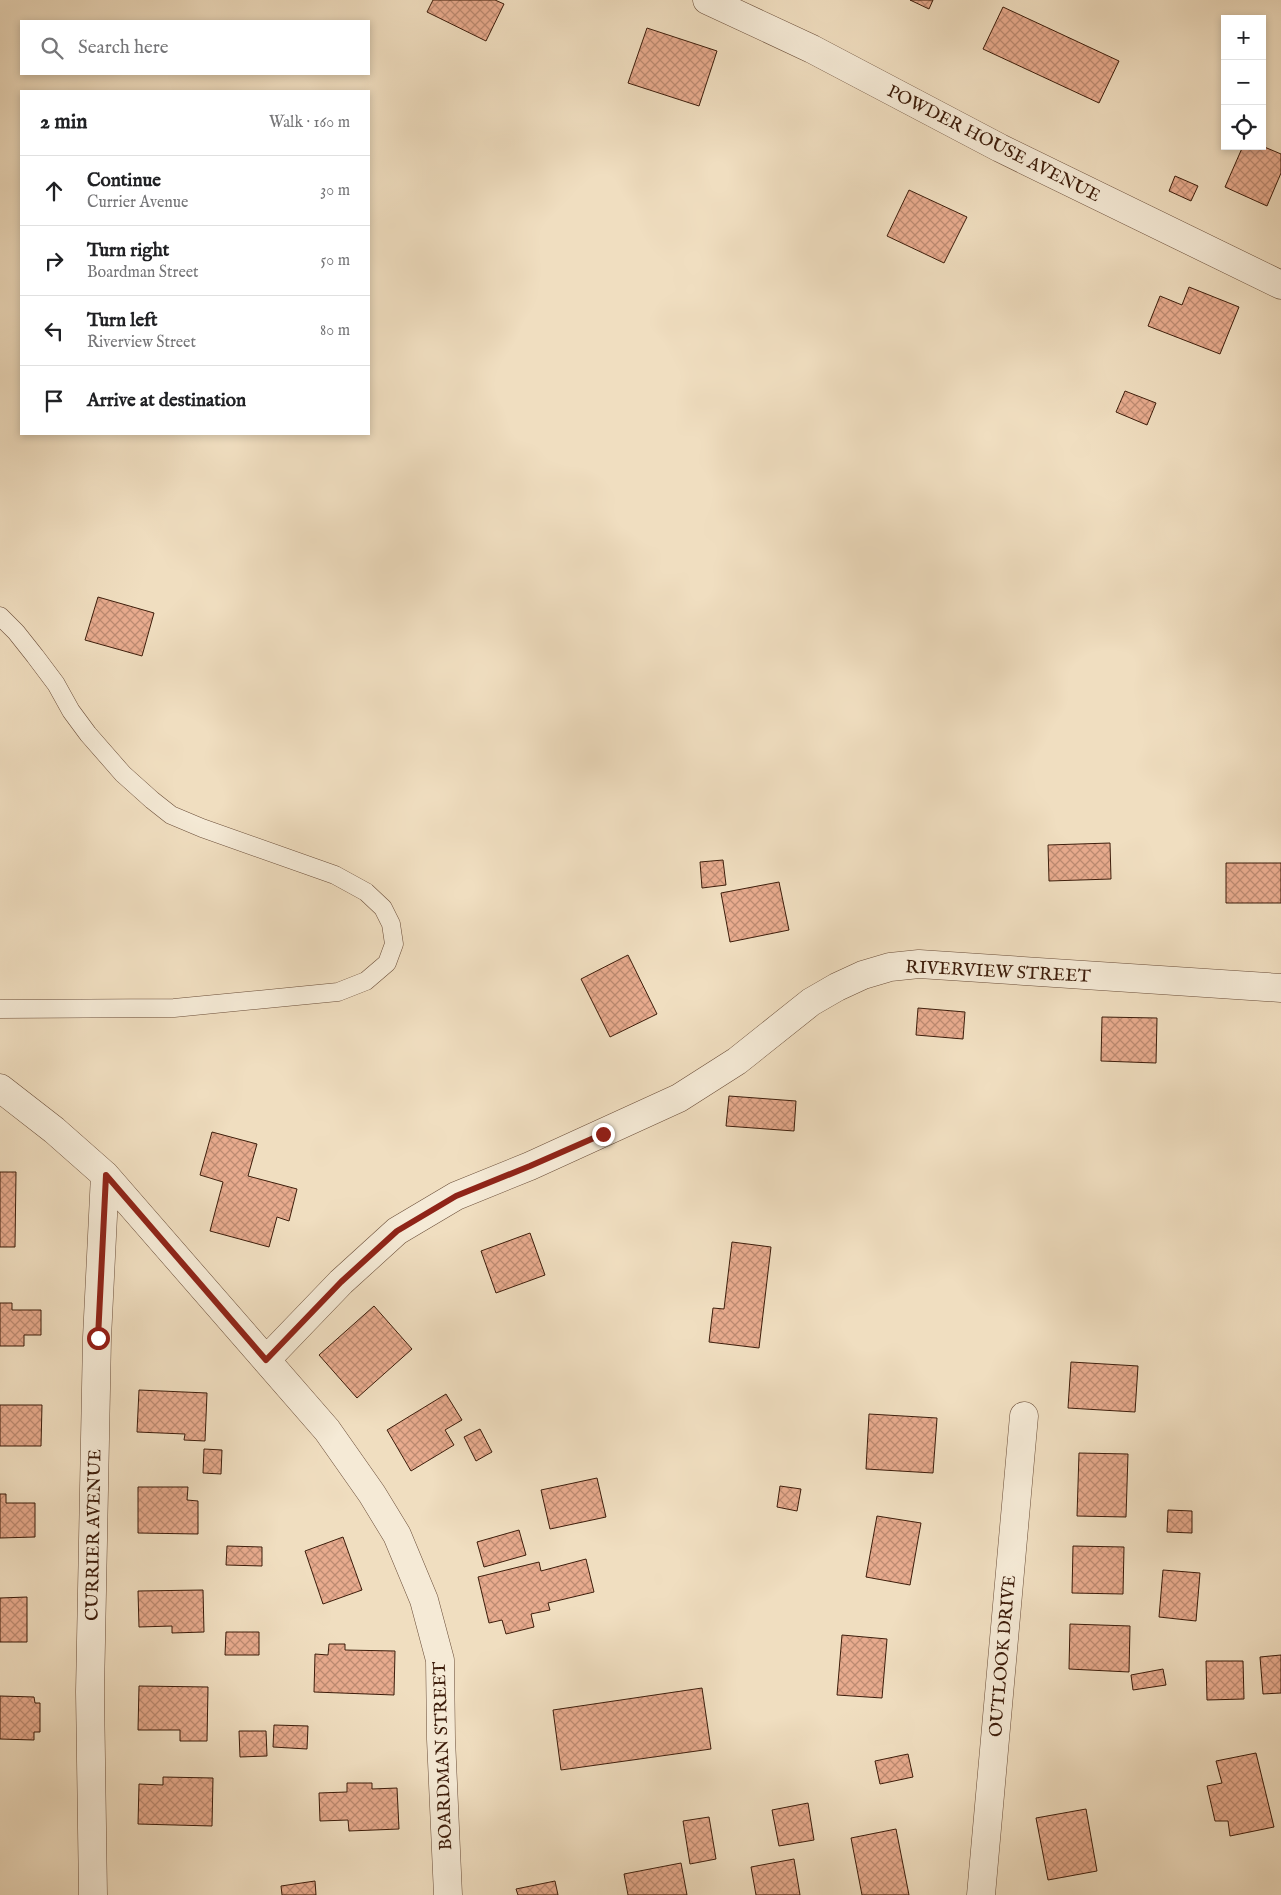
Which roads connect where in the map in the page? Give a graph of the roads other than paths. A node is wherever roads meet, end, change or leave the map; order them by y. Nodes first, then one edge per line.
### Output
1 (707, 0) edge
2 (1281, 285) edge
3 (0, 616) edge
4 (1281, 988) edge
5 (0, 1009) edge
6 (0, 1088) edge
7 (106, 1175) junction
8 (266, 1360) junction
9 (1024, 1416) dead end
10 (93, 1895) edge
11 (448, 1895) edge
12 (981, 1895) edge

1 - 2 street, POWDER HOUSE AVENUE
3 - 5 lane
4 - 8 street, RIVERVIEW STREET
6 - 7 street, BOARDMAN STREET
7 - 8 street, BOARDMAN STREET
7 - 10 street, CURRIER AVENUE
8 - 11 street, BOARDMAN STREET
9 - 12 street, OUTLOOK DRIVE

